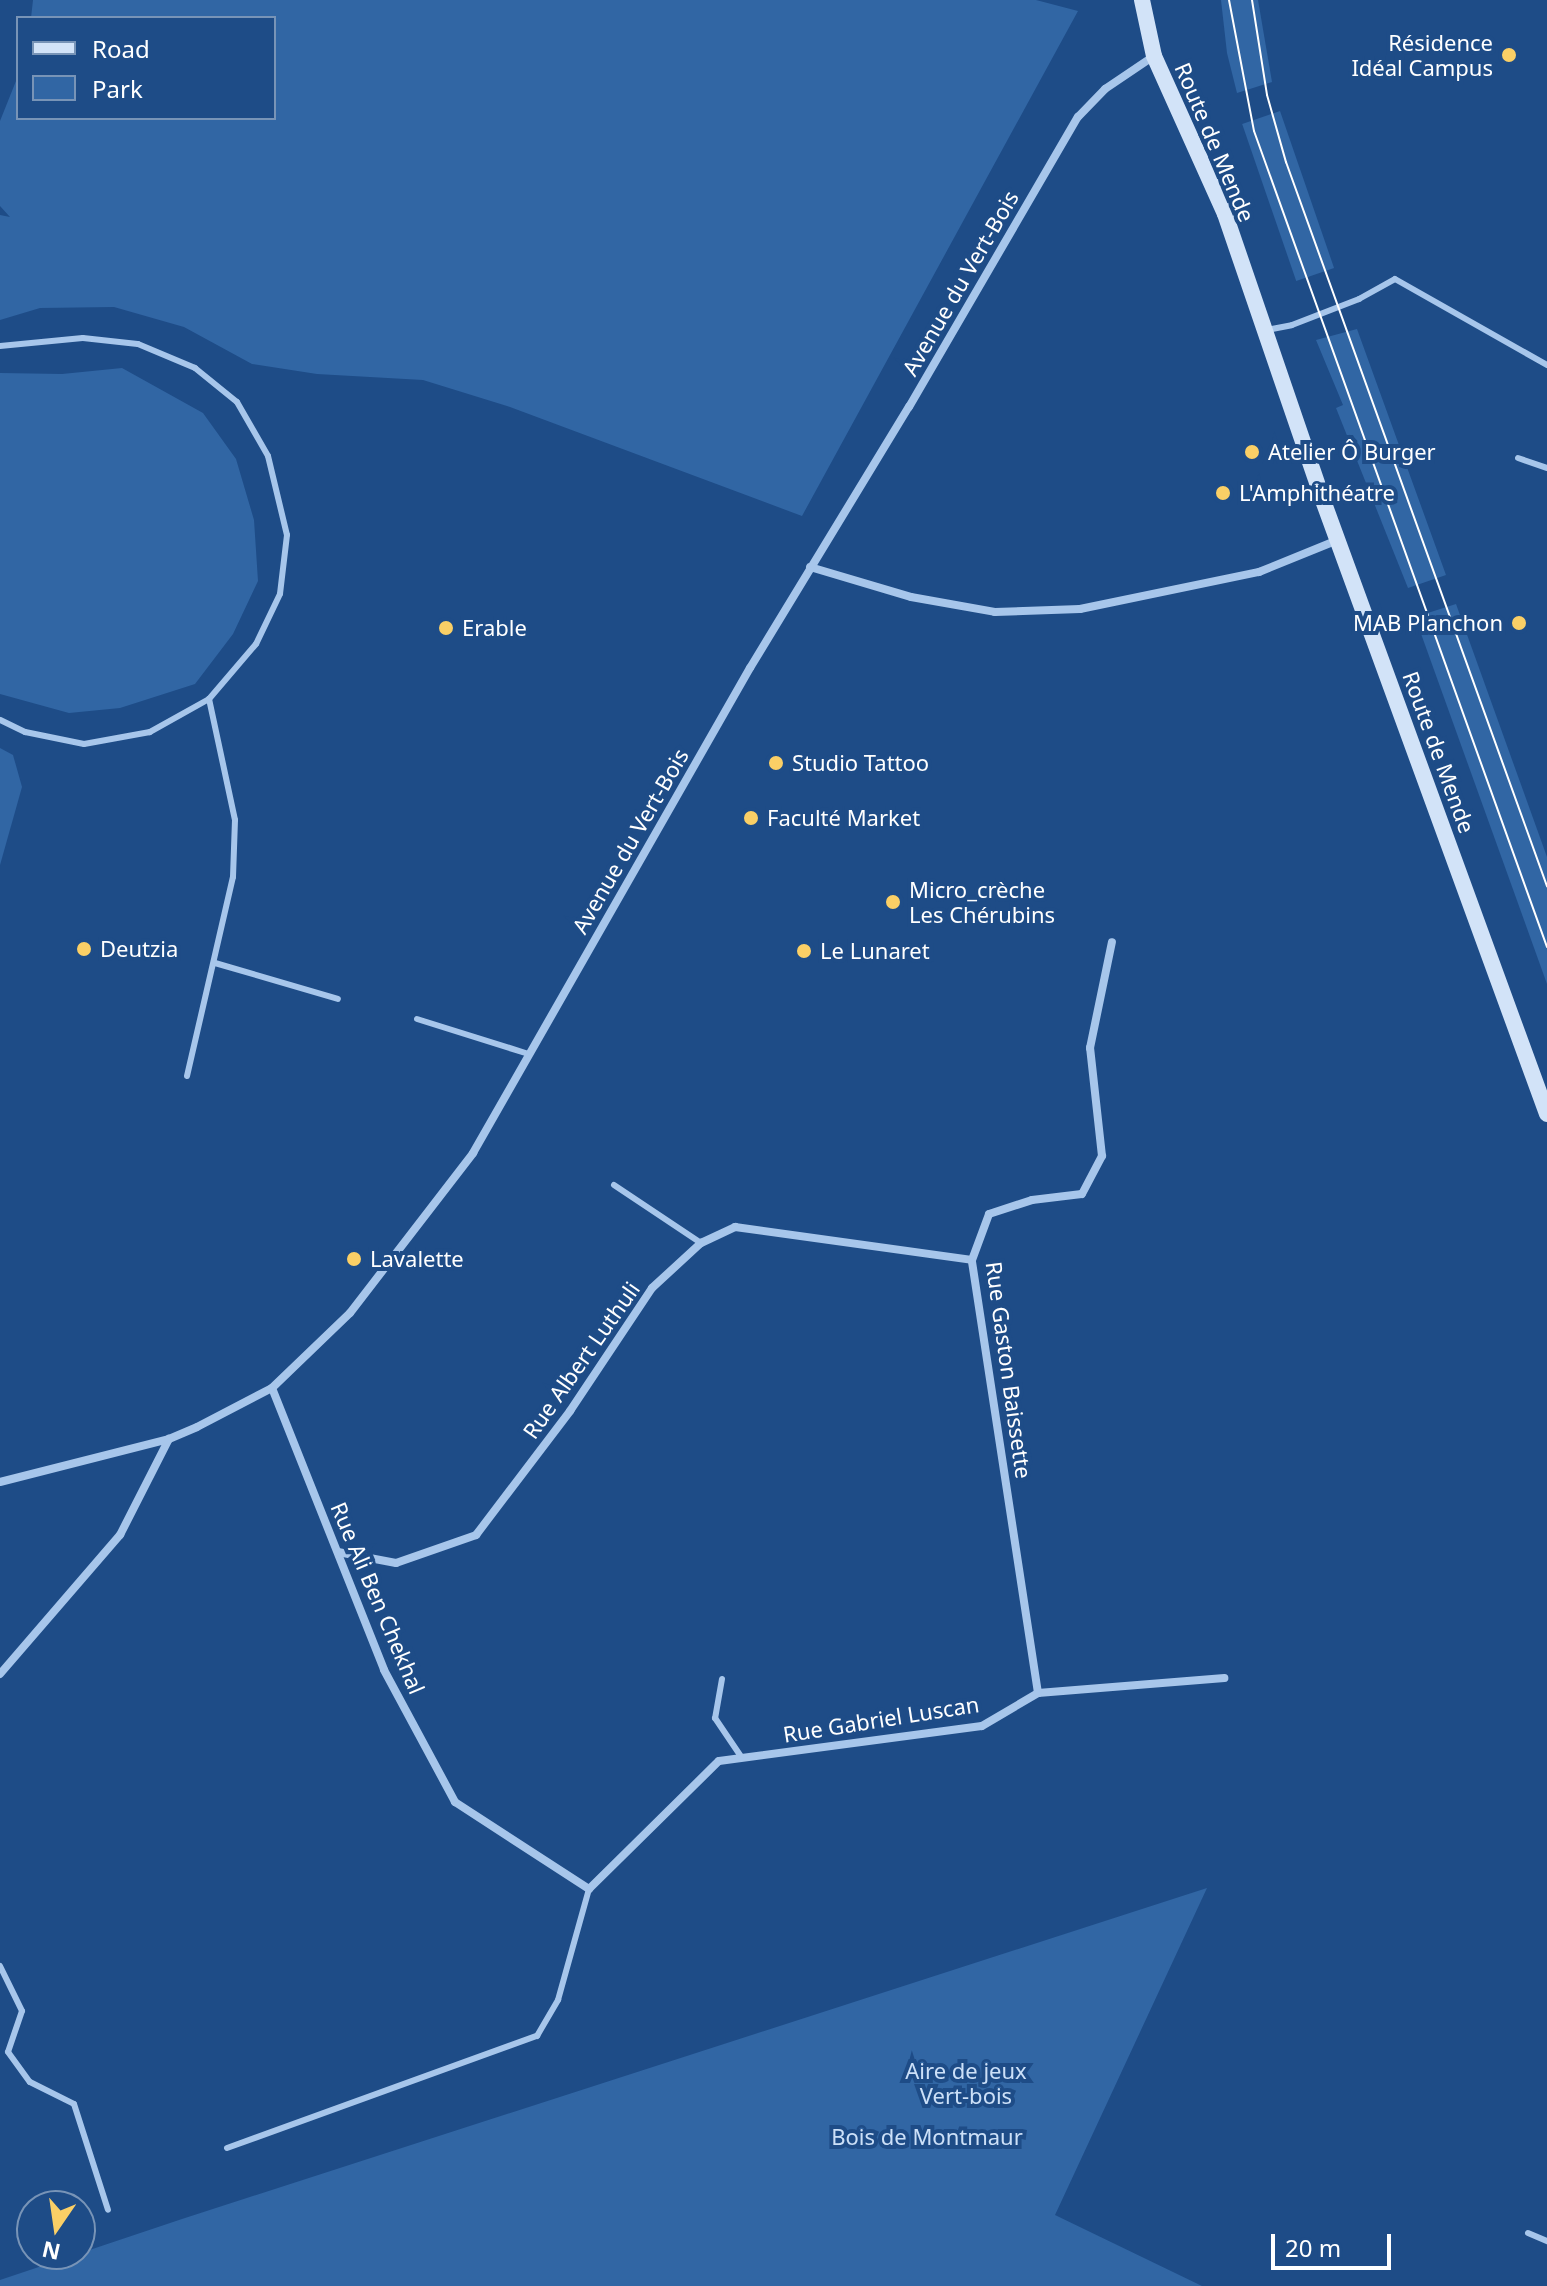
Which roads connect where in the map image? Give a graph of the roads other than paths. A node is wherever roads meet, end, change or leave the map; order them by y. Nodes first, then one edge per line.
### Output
1 (1142, 0) edge
2 (1154, 56) junction
3 (1263, 331) junction
4 (0, 346) edge
5 (1547, 365) edge
6 (1518, 458) dead end
7 (1547, 468) edge
8 (1338, 539) junction
9 (810, 567) junction
10 (209, 699) junction
11 (0, 720) edge
12 (1112, 942) dead end
13 (215, 963) junction
14 (338, 999) dead end
15 (417, 1019) dead end
16 (529, 1054) junction
17 (187, 1076) dead end
18 (1547, 1114) edge
19 (614, 1185) dead end
20 (701, 1243) junction
21 (972, 1260) junction
22 (272, 1388) junction
23 (169, 1439) junction
24 (0, 1482) edge
25 (338, 1552) junction
26 (0, 1674) edge
27 (1224, 1678) dead end
28 (722, 1679) dead end
29 (1038, 1693) junction
30 (742, 1758) junction
31 (589, 1889) junction
32 (0, 1966) edge
33 (8, 2052) junction
34 (0, 2060) edge
35 (227, 2148) dead end
36 (108, 2210) dead end
37 (1528, 2233) dead end
38 (1547, 2241) edge

1 - 2 main road, Route de Mende
2 - 3 main road, Route de Mende
2 - 9 street, Avenue du Vert-Bois
3 - 5 lane
3 - 8 main road, Route de Mende
4 - 10 lane
6 - 7 lane
8 - 9 street
8 - 18 main road, Route de Mende
9 - 16 street, Avenue du Vert-Bois
10 - 11 lane
10 - 13 lane
12 - 21 street, Rue Gaston Baissette
13 - 14 lane
13 - 17 lane
15 - 16 lane
16 - 22 street, Avenue du Vert-Bois
19 - 20 lane
20 - 21 street, Rue Albert Luthuli
20 - 25 street, Rue Albert Luthuli
21 - 29 street, Rue Gaston Baissette
22 - 23 street, Avenue du Vert-Bois
22 - 25 street, Rue Ali Ben Chekhal
23 - 24 street, Avenue du Vert-Bois
23 - 26 street
25 - 31 street, Rue Ali Ben Chekhal
27 - 29 street, Rue Gabriel Luscan
28 - 30 lane
29 - 30 street, Rue Gabriel Luscan
30 - 31 street, Rue Gabriel Luscan
31 - 35 lane
32 - 33 lane
33 - 34 lane
33 - 36 lane
37 - 38 lane

